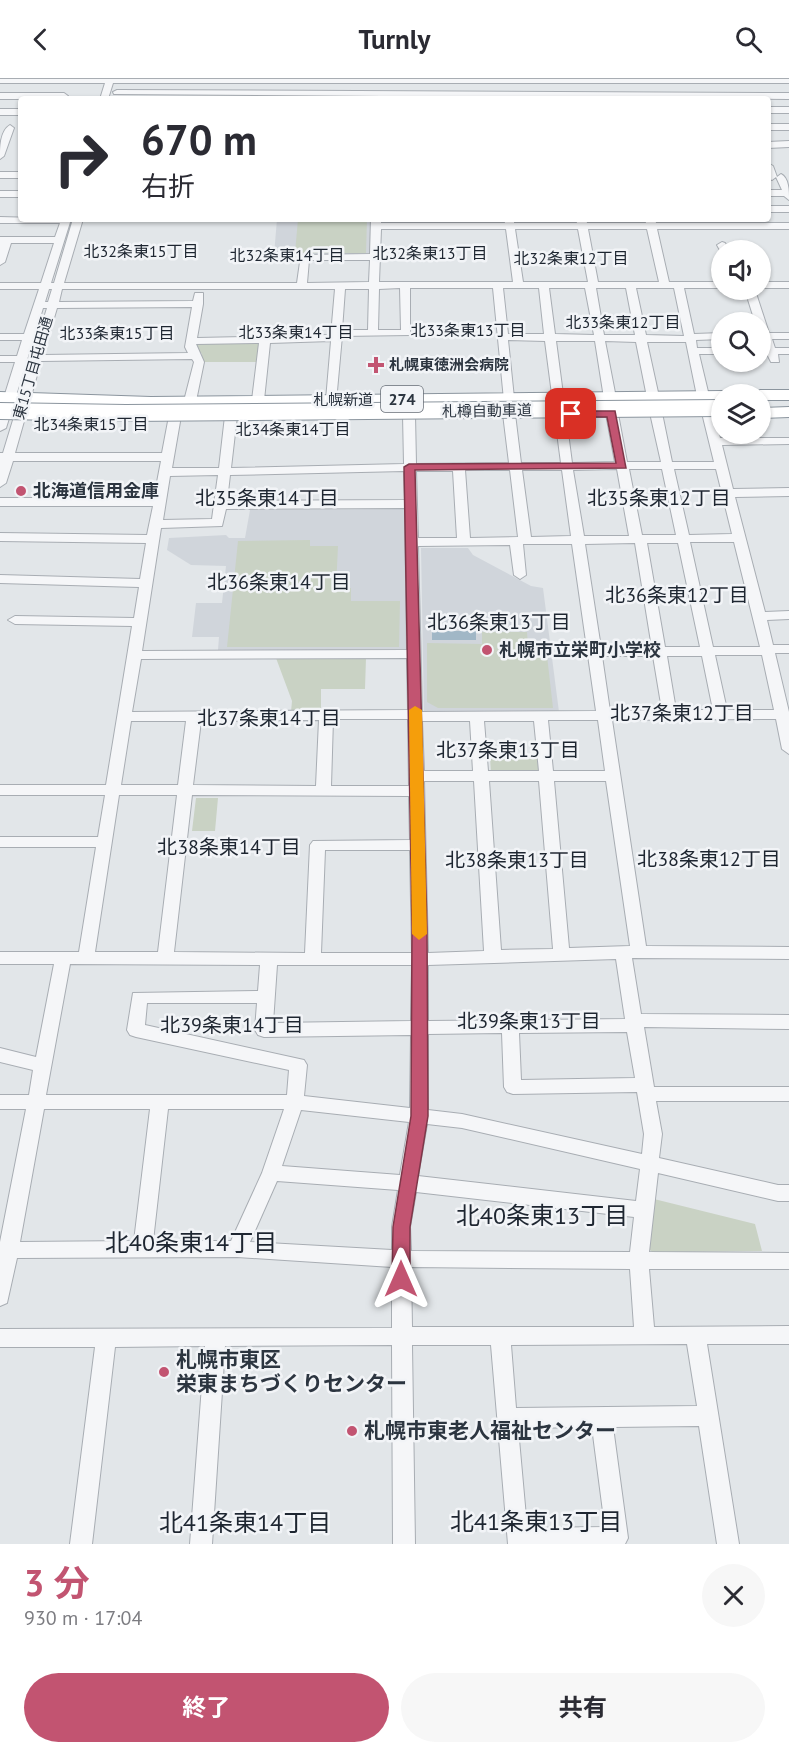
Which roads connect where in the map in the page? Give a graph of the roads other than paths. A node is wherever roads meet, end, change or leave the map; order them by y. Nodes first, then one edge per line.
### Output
1 (110, 79) edge
2 (121, 79) edge
3 (244, 79) edge
4 (368, 80) edge
5 (410, 80) edge
6 (446, 80) edge
7 (491, 80) edge
8 (537, 80) edge
9 (570, 80) edge
10 (612, 80) edge
11 (654, 80) edge
12 (690, 80) edge
13 (733, 80) edge
14 (775, 80) edge
15 (0, 81) edge
16 (69, 81) junction
17 (789, 81) edge
18 (0, 96) edge
19 (64, 96) edge
20 (105, 96) edge
21 (116, 96) edge
22 (242, 96) edge
23 (367, 96) edge
24 (493, 96) edge
25 (617, 96) edge
26 (740, 96) edge
27 (771, 96) edge
28 (789, 96) edge
29 (18, 97) edge
30 (771, 110) edge
31 (789, 110) edge
32 (0, 112) edge
33 (18, 112) edge
34 (771, 127) edge
35 (789, 127) edge
36 (5, 128) edge
37 (789, 144) edge
38 (771, 145) edge
39 (771, 153) edge
40 (789, 153) edge
41 (0, 156) edge
42 (0, 175) edge
43 (18, 175) edge
44 (777, 177) edge
45 (771, 193) edge
46 (0, 194) edge
47 (18, 194) edge
48 (788, 195) edge
49 (771, 209) edge
50 (789, 209) edge
51 (18, 218) edge
52 (0, 220) edge
53 (65, 222) edge
54 (77, 222) edge
55 (376, 222) edge
56 (406, 222) edge
57 (456, 222) edge
58 (509, 222) edge
59 (582, 222) edge
60 (651, 222) edge
61 (702, 222) edge
62 (789, 226) edge
63 (4, 240) edge
64 (60, 240) junction
65 (375, 257) junction
66 (0, 262) edge
67 (201, 285) junction
68 (302, 285) junction
69 (340, 285) junction
70 (374, 285) junction
71 (405, 285) junction
72 (498, 285) junction
73 (518, 285) junction
74 (544, 285) junction
75 (592, 285) junction
76 (630, 285) junction
77 (665, 285) junction
78 (678, 285) junction
79 (711, 285) edge
80 (771, 285) edge
81 (789, 285) edge
82 (0, 286) edge
83 (45, 286) junction
84 (58, 286) junction
85 (198, 304) junction
86 (39, 305) junction
87 (52, 305) junction
88 (373, 333) junction
89 (338, 336) junction
90 (771, 336) edge
91 (789, 336) edge
92 (0, 337) edge
93 (29, 337) junction
94 (502, 337) junction
95 (550, 337) junction
96 (599, 337) junction
97 (711, 337) edge
98 (690, 338) junction
99 (641, 339) junction
100 (191, 341) junction
101 (265, 341) junction
102 (693, 351) junction
103 (711, 351) edge
104 (789, 351) edge
105 (771, 354) edge
106 (196, 356) junction
107 (36, 358) junction
108 (0, 359) edge
109 (22, 359) junction
110 (771, 395) edge
111 (789, 395) edge
112 (703, 396) junction
113 (711, 396) edge
114 (258, 400) junction
115 (332, 400) junction
116 (190, 401) junction
117 (789, 401) edge
118 (711, 402) edge
119 (771, 402) edge
120 (655, 405) junction
121 (508, 406) junction
122 (559, 406) junction
123 (611, 406) junction
124 (771, 408) edge
125 (789, 408) edge
126 (6, 410) edge
127 (711, 410) edge
128 (711, 411) edge
129 (771, 412) edge
130 (789, 412) edge
131 (409, 415) junction
132 (175, 416) junction
133 (231, 416) junction
134 (771, 441) edge
135 (789, 441) edge
136 (716, 444) edge
137 (4, 457) edge
138 (168, 457) junction
139 (668, 465) junction
140 (721, 465) junction
141 (516, 466) junction
142 (567, 466) junction
143 (622, 466) junction
144 (409, 467) junction
145 (459, 467) junction
146 (165, 472) junction
147 (225, 472) junction
148 (0, 483) edge
149 (789, 492) edge
150 (730, 493) junction
151 (0, 502) edge
152 (160, 502) junction
153 (410, 504) junction
154 (220, 505) junction
155 (156, 524) junction
156 (0, 537) edge
157 (638, 538) junction
158 (683, 538) junction
159 (740, 538) junction
160 (153, 539) junction
161 (578, 540) junction
162 (412, 542) junction
163 (464, 542) junction
164 (520, 542) junction
165 (520, 575) dead end
166 (0, 579) edge
167 (146, 583) junction
168 (789, 615) edge
169 (759, 616) junction
170 (15, 620) dead end
171 (140, 622) junction
172 (789, 649) edge
173 (768, 650) junction
174 (660, 651) junction
175 (708, 651) junction
176 (595, 652) junction
177 (414, 654) junction
178 (135, 655) junction
179 (783, 686) edge
180 (670, 714) junction
181 (721, 714) junction
182 (781, 714) junction
183 (604, 715) junction
184 (194, 716) junction
185 (326, 716) junction
186 (416, 716) junction
187 (541, 716) junction
188 (126, 717) junction
189 (477, 717) junction
190 (787, 730) edge
191 (789, 749) edge
192 (546, 776) junction
193 (613, 776) junction
194 (482, 777) junction
195 (417, 784) junction
196 (0, 790) edge
197 (113, 790) junction
198 (185, 790) junction
199 (323, 791) junction
200 (0, 842) edge
201 (105, 842) junction
202 (418, 844) junction
203 (631, 953) junction
204 (789, 953) edge
205 (562, 956) junction
206 (493, 957) junction
207 (0, 958) edge
208 (63, 958) junction
209 (86, 958) junction
210 (165, 958) junction
211 (269, 958) junction
212 (314, 959) junction
213 (420, 959) junction
214 (266, 997) junction
215 (634, 1022) junction
216 (789, 1022) edge
217 (510, 1026) junction
218 (420, 1030) junction
219 (0, 1055) edge
220 (43, 1066) junction
221 (644, 1090) junction
222 (789, 1094) edge
223 (0, 1102) edge
224 (36, 1102) junction
225 (160, 1102) junction
226 (295, 1102) junction
227 (419, 1116) junction
228 (650, 1163) junction
229 (270, 1173) junction
230 (409, 1183) junction
231 (789, 1193) edge
232 (643, 1210) junction
233 (237, 1249) junction
234 (4, 1250) edge
235 (142, 1250) junction
236 (401, 1259) junction
237 (639, 1260) junction
238 (789, 1261) edge
239 (0, 1297) edge
240 (789, 1335) edge
241 (500, 1336) junction
242 (645, 1336) junction
243 (696, 1336) junction
244 (401, 1337) junction
245 (0, 1338) edge
246 (106, 1338) junction
247 (216, 1338) junction
248 (708, 1416) junction
249 (601, 1417) junction
250 (507, 1418) junction
251 (617, 1541) edge
252 (517, 1542) edge
253 (81, 1544) edge
254 (201, 1544) edge
255 (404, 1544) edge
256 (728, 1544) edge

1 - 2 street
1 - 16 street
1 - 20 street
2 - 3 street
2 - 21 street
3 - 4 street
3 - 22 street
4 - 5 street
4 - 23 street
5 - 6 street
6 - 7 street
7 - 8 street
7 - 24 street
8 - 9 street
9 - 10 street
10 - 11 street
10 - 25 street
11 - 12 street
12 - 13 street
13 - 14 street
13 - 26 street
14 - 17 street
15 - 16 street
16 - 19 street
18 - 29 street
21 - 22 street
22 - 23 street
27 - 28 street
30 - 31 street
32 - 33 street
34 - 35 street
36 - 41 street
37 - 38 street
39 - 40 street
42 - 43 street
44 - 48 street
45 - 48 street
46 - 47 street
49 - 50 street
51 - 52 street
53 - 64 street, 東15丁目屯田通
54 - 84 street, 東15丁目屯田通
55 - 56 street
55 - 65 street
56 - 57 street
57 - 58 street
58 - 59 street
58 - 73 street
59 - 60 street
59 - 75 street
60 - 61 street
60 - 77 street
61 - 62 street
63 - 64 street
63 - 66 street
64 - 83 street, 東15丁目屯田通
65 - 68 street
65 - 70 street
67 - 68 street
67 - 84 street
67 - 85 street
68 - 69 street
69 - 70 street
69 - 89 street
70 - 71 street
70 - 88 street
71 - 72 street
71 - 88 street
72 - 73 street
72 - 94 street
73 - 74 street
74 - 75 street
74 - 95 street
75 - 76 street
75 - 96 street
76 - 77 street
76 - 99 street
77 - 78 street
78 - 79 street
78 - 98 street
80 - 81 street
82 - 83 street
83 - 84 street
83 - 86 street, 東15丁目屯田通
84 - 87 street, 東15丁目屯田通
85 - 87 street
85 - 100 street
86 - 87 street
86 - 93 street, 東15丁目屯田通
87 - 107 street, 東15丁目屯田通
88 - 89 street
89 - 101 street
89 - 115 street
90 - 91 street
92 - 93 street
93 - 109 street, 東15丁目屯田通
94 - 95 street
94 - 121 street
95 - 96 street
95 - 122 street
96 - 99 street
96 - 123 street
97 - 98 street
98 - 99 street
98 - 102 street
99 - 120 street
100 - 101 street
100 - 106 street
101 - 114 street
102 - 103 street
102 - 112 street
104 - 105 street
106 - 107 street
106 - 116 street
107 - 126 street, 東15丁目屯田通
108 - 109 street
109 - 126 street, 東15丁目屯田通
110 - 111 highway
112 - 113 highway, 札幌新道 / 274
112 - 120 highway, 札幌新道 / 274
114 - 115 highway, 札幌新道 / 274
114 - 116 highway, 札幌新道 / 274
115 - 121 highway, 札幌新道 / 274
116 - 126 highway, 札幌新道 / 274
117 - 119 highway
118 - 126 highway, 札樽自動車道
120 - 123 highway, 札幌新道 / 274
120 - 127 highway, 札幌新道 / 274
120 - 139 street
121 - 122 highway, 札幌新道 / 274
121 - 131 highway, 札幌新道 / 274
121 - 141 street
122 - 123 highway, 札幌新道 / 274
122 - 142 street
123 - 143 street
124 - 125 highway
126 - 128 highway, 札樽自動車道, bridge
126 - 132 highway, 札幌新道 / 274
126 - 137 street, 東15丁目屯田通
129 - 130 highway
131 - 133 highway, 札幌新道 / 274
131 - 144 street
132 - 133 highway, 札幌新道 / 274
132 - 138 street
133 - 147 street
134 - 135 street
136 - 140 street
137 - 138 street
137 - 148 street, 東15丁目屯田通
138 - 146 street
139 - 140 street
139 - 143 street
139 - 158 street
140 - 150 street
141 - 142 street
141 - 145 street
141 - 164 street
142 - 143 street
142 - 161 street
143 - 157 street
144 - 145 street
144 - 147 street
144 - 153 street
145 - 163 street
146 - 147 street
146 - 152 street
147 - 154 street
149 - 150 street
150 - 159 street
151 - 152 street
152 - 155 street
153 - 154 street
153 - 162 street
154 - 155 street
155 - 160 street
156 - 160 street
157 - 158 street
157 - 161 street
157 - 174 street
158 - 159 street
158 - 175 street
159 - 169 street
160 - 167 street
161 - 164 street
161 - 176 street
162 - 163 street
162 - 177 street
163 - 164 street
164 - 165 street
166 - 167 street
167 - 171 street
168 - 169 street
169 - 173 street
170 - 171 street
171 - 178 street
172 - 173 street
173 - 175 street
173 - 179 street
174 - 175 street
174 - 176 street
174 - 180 street
175 - 181 street
176 - 183 street
177 - 178 street
177 - 186 street
178 - 188 street
179 - 182 street
180 - 181 street
180 - 183 street
181 - 182 street
182 - 190 street
183 - 187 street
183 - 193 street
184 - 185 street
184 - 188 street
184 - 198 street
185 - 186 street
185 - 199 street
186 - 189 street
186 - 195 street
187 - 189 street
187 - 192 street
188 - 197 street
189 - 194 street
190 - 191 street
192 - 193 street
192 - 194 street
192 - 205 street
193 - 203 street
194 - 195 street
194 - 206 street
195 - 199 street
195 - 202 street
196 - 197 street
197 - 198 street
197 - 201 street
198 - 199 street
198 - 210 street
200 - 201 street
201 - 209 street
202 - 212 street
202 - 213 street
203 - 204 street
203 - 205 street
203 - 215 street
205 - 206 street
206 - 213 street
207 - 208 street
208 - 209 street
208 - 220 street
209 - 210 street
210 - 211 street
211 - 212 street
211 - 214 street
212 - 213 street
213 - 218 street
214 - 218 street
214 - 226 street
215 - 216 street
215 - 217 street
215 - 221 street
217 - 218 street
217 - 221 street
218 - 227 street
219 - 220 street
220 - 224 street
221 - 222 street
221 - 228 street
223 - 224 street
224 - 225 street
224 - 234 street
225 - 226 street
225 - 235 street
226 - 227 street
226 - 229 street
227 - 228 street
227 - 230 street
228 - 231 street
228 - 232 street
229 - 230 street
229 - 233 street
230 - 232 street
230 - 236 street
232 - 237 street
233 - 235 street
233 - 236 street
234 - 235 street
234 - 239 street
236 - 237 street
236 - 244 street
237 - 238 street
237 - 242 street
240 - 243 street
241 - 242 street
241 - 244 street
241 - 250 street
242 - 243 street
243 - 248 street
244 - 247 street
244 - 255 street
245 - 246 street
246 - 247 street
246 - 253 street
247 - 254 street
248 - 249 street
248 - 256 street
249 - 250 street
249 - 251 street
250 - 252 street
251 - 252 street

